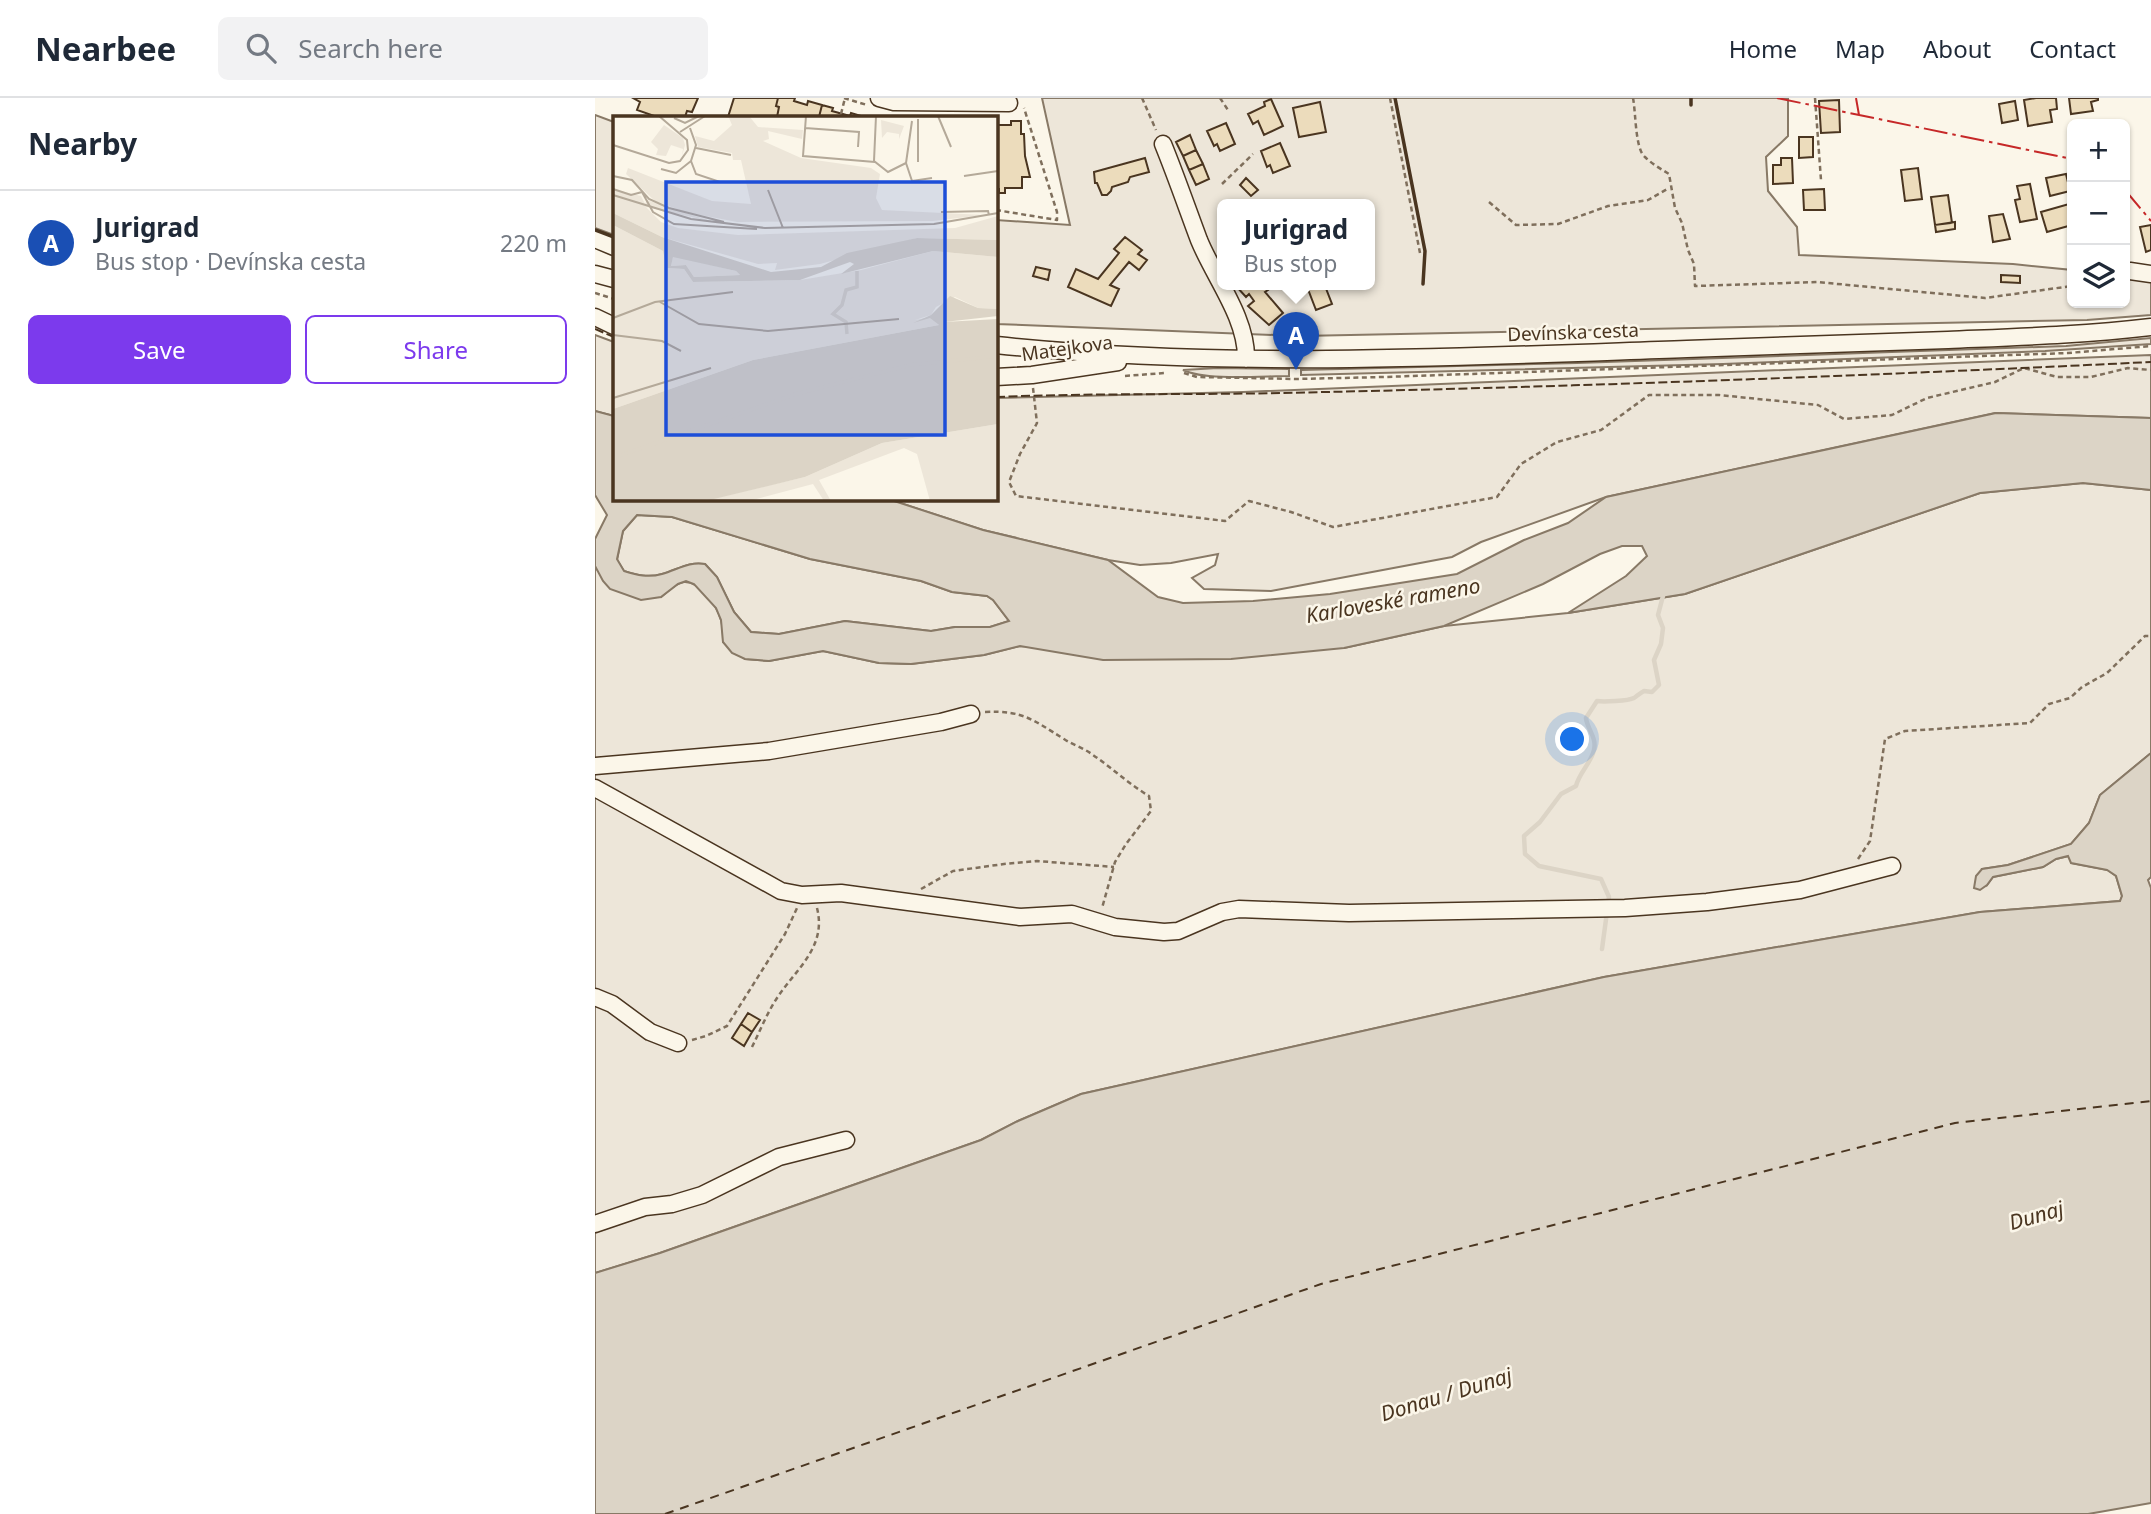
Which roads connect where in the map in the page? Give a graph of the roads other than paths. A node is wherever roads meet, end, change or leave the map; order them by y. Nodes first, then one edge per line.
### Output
1 (879, 98) edge
2 (1015, 101) edge
3 (1163, 144) road end
4 (595, 239) edge
5 (613, 247) edge
6 (2130, 271) dead end
7 (595, 274) edge
8 (2151, 274) edge
9 (1217, 275) edge
10 (613, 279) edge
11 (1224, 290) edge
12 (595, 317) edge
13 (613, 326) edge
14 (2151, 327) edge
15 (997, 345) edge
16 (1145, 358) junction
17 (1247, 359) junction
18 (997, 377) edge
19 (971, 714) road end
20 (595, 766) edge
21 (595, 788) edge
22 (1892, 866) dead end
23 (595, 997) edge
24 (678, 1043) road end
25 (846, 1140) dead end
26 (595, 1224) edge

1 - 2 street
3 - 9 street
4 - 5 street
6 - 8 street
7 - 10 street
11 - 17 street
12 - 13 street
14 - 17 street, Devínska cesta
15 - 16 street, Devínska cesta
16 - 17 street, Devínska cesta
16 - 18 street, Matejkova
19 - 20 street
21 - 22 street
23 - 24 street
25 - 26 street

